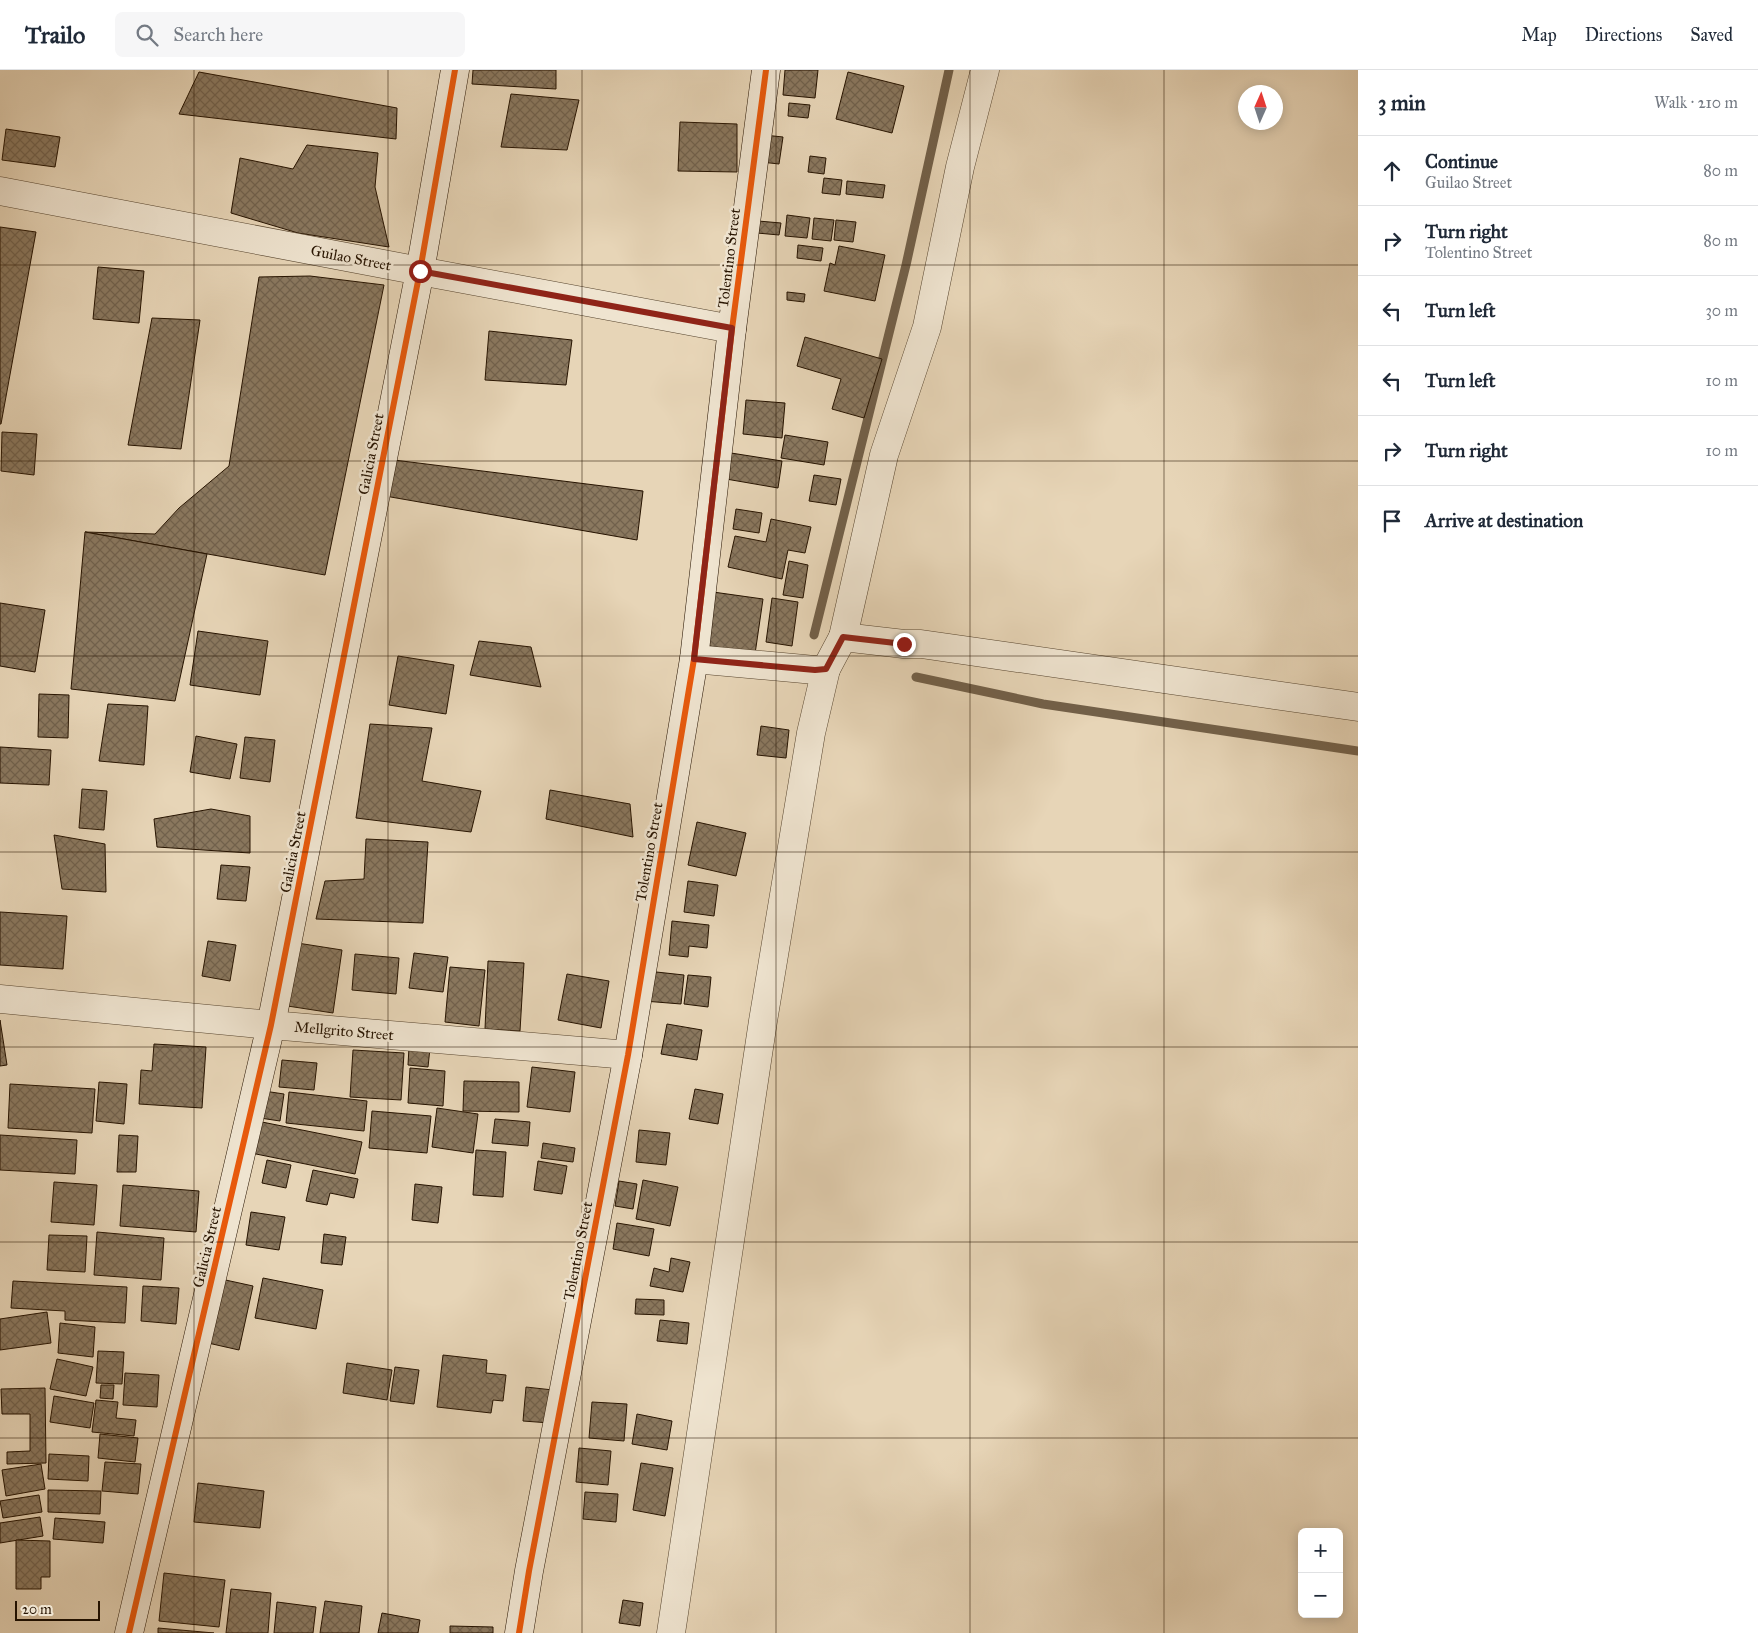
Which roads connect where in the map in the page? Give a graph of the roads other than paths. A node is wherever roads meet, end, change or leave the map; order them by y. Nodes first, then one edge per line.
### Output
1 (455, 70) edge
2 (766, 70) edge
3 (984, 70) edge
4 (0, 192) edge
5 (420, 271) junction
6 (732, 328) junction
7 (843, 637) junction
8 (694, 659) junction
9 (826, 669) junction
10 (1358, 707) edge
11 (0, 999) edge
12 (271, 1026) junction
13 (628, 1055) junction
14 (129, 1633) edge
15 (519, 1633) edge
16 (671, 1633) edge

1 - 5 street, Galicia Street
2 - 6 street, Tolentino Street
3 - 7 street
4 - 5 street, Guilao Street
5 - 6 street, Guilao Street
5 - 12 street, Galicia Street
6 - 8 street, Tolentino Street
7 - 9 street
7 - 10 street
8 - 9 street
8 - 13 street, Tolentino Street
9 - 16 street
11 - 12 street, Mellgrito Street
12 - 13 street, Mellgrito Street
12 - 14 street, Galicia Street
13 - 15 street, Tolentino Street

